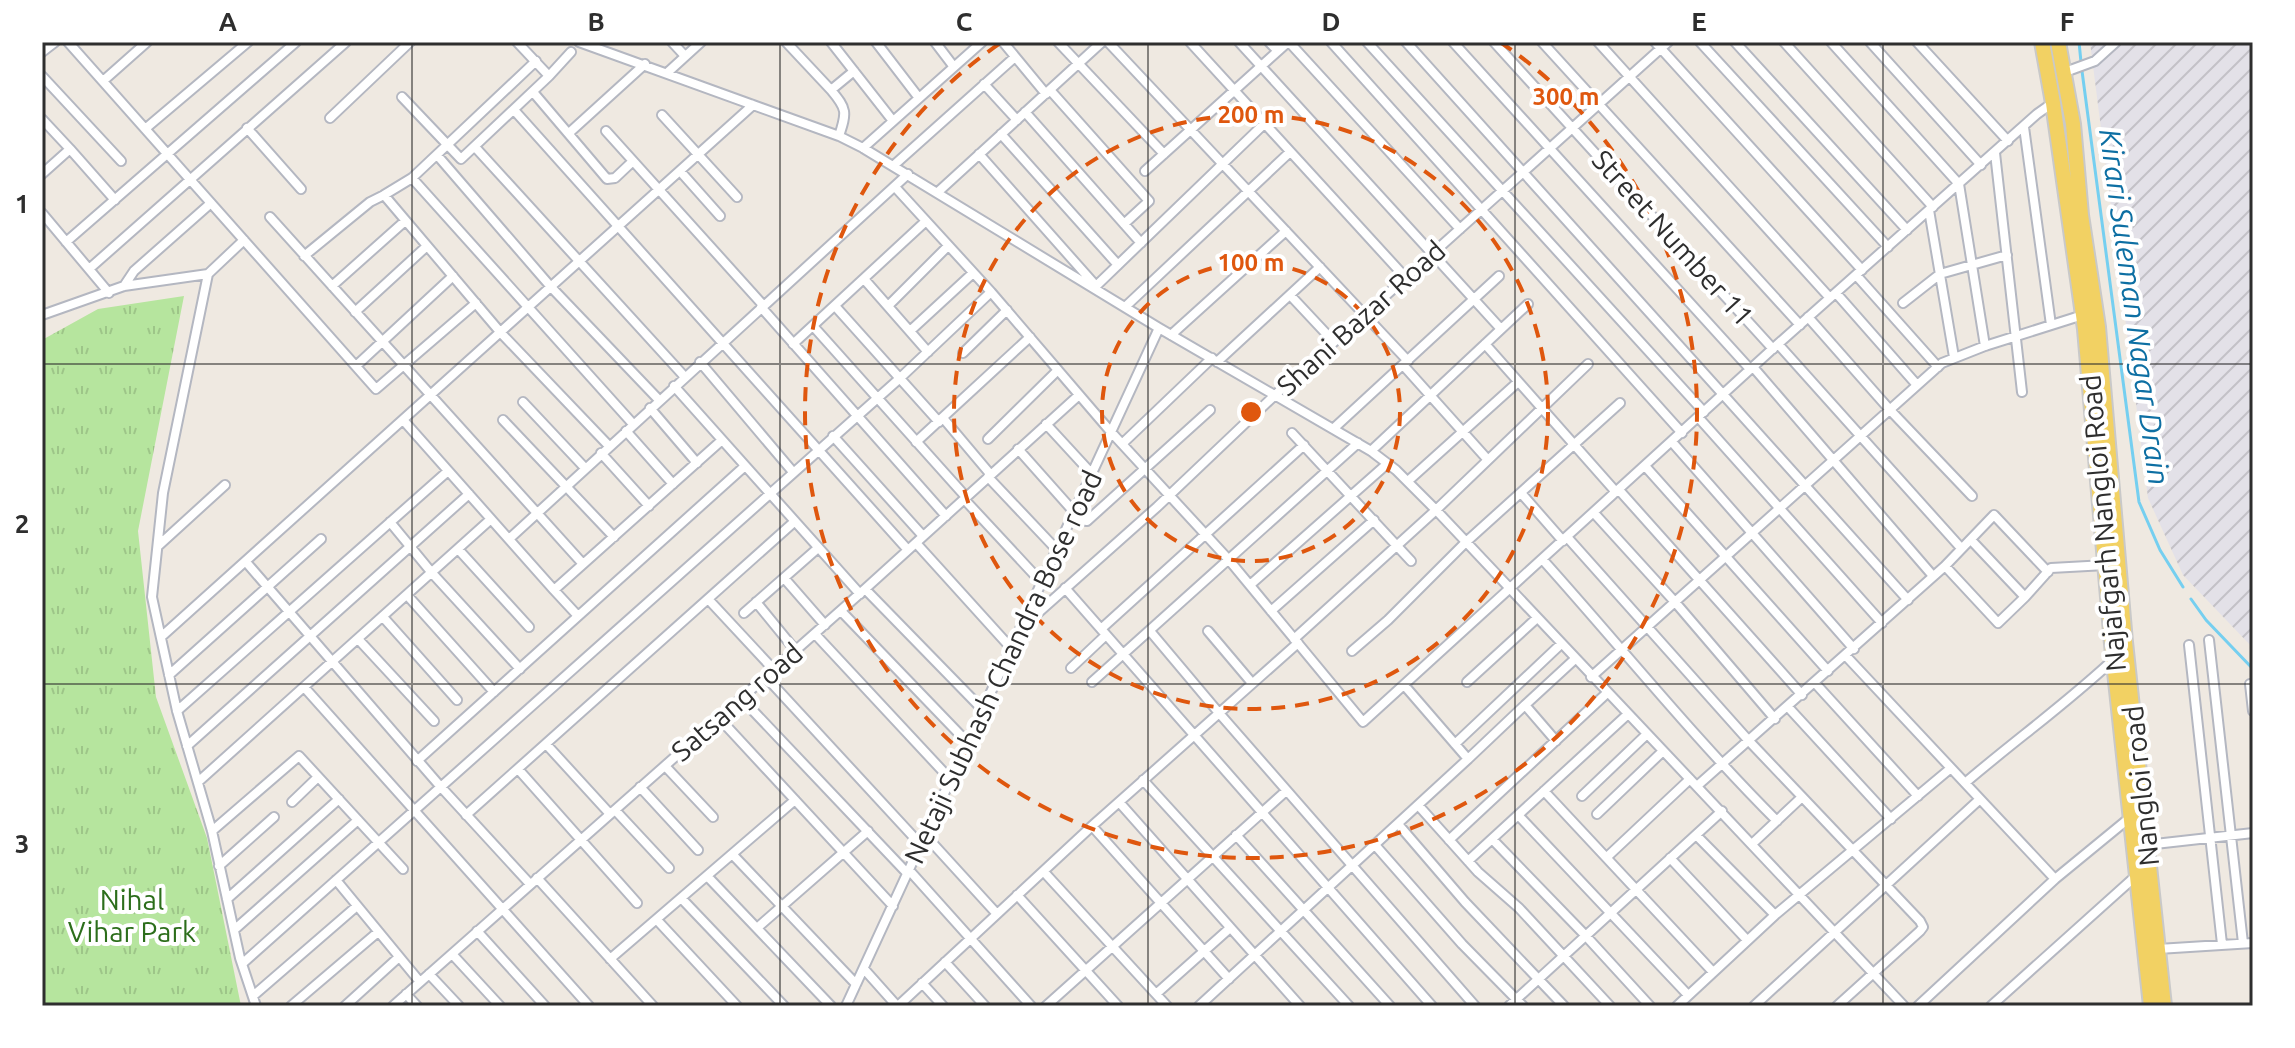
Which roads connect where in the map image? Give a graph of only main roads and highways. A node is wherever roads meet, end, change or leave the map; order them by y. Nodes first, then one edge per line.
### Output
1 (2042, 42) edge
2 (2058, 42) edge
3 (2060, 100) junction
4 (2138, 813) junction
5 (2141, 846) junction
6 (2151, 1006) edge
7 (2164, 1006) edge

1 - 3 main road, Najafgarh Nangloi Road
2 - 3 main road, Nangloi road
3 - 4 main road, Najafgarh Nangloi Road
3 - 4 main road, Nangloi road
4 - 5 main road, Nangloi road
5 - 6 main road
5 - 7 main road, Nangloi road

